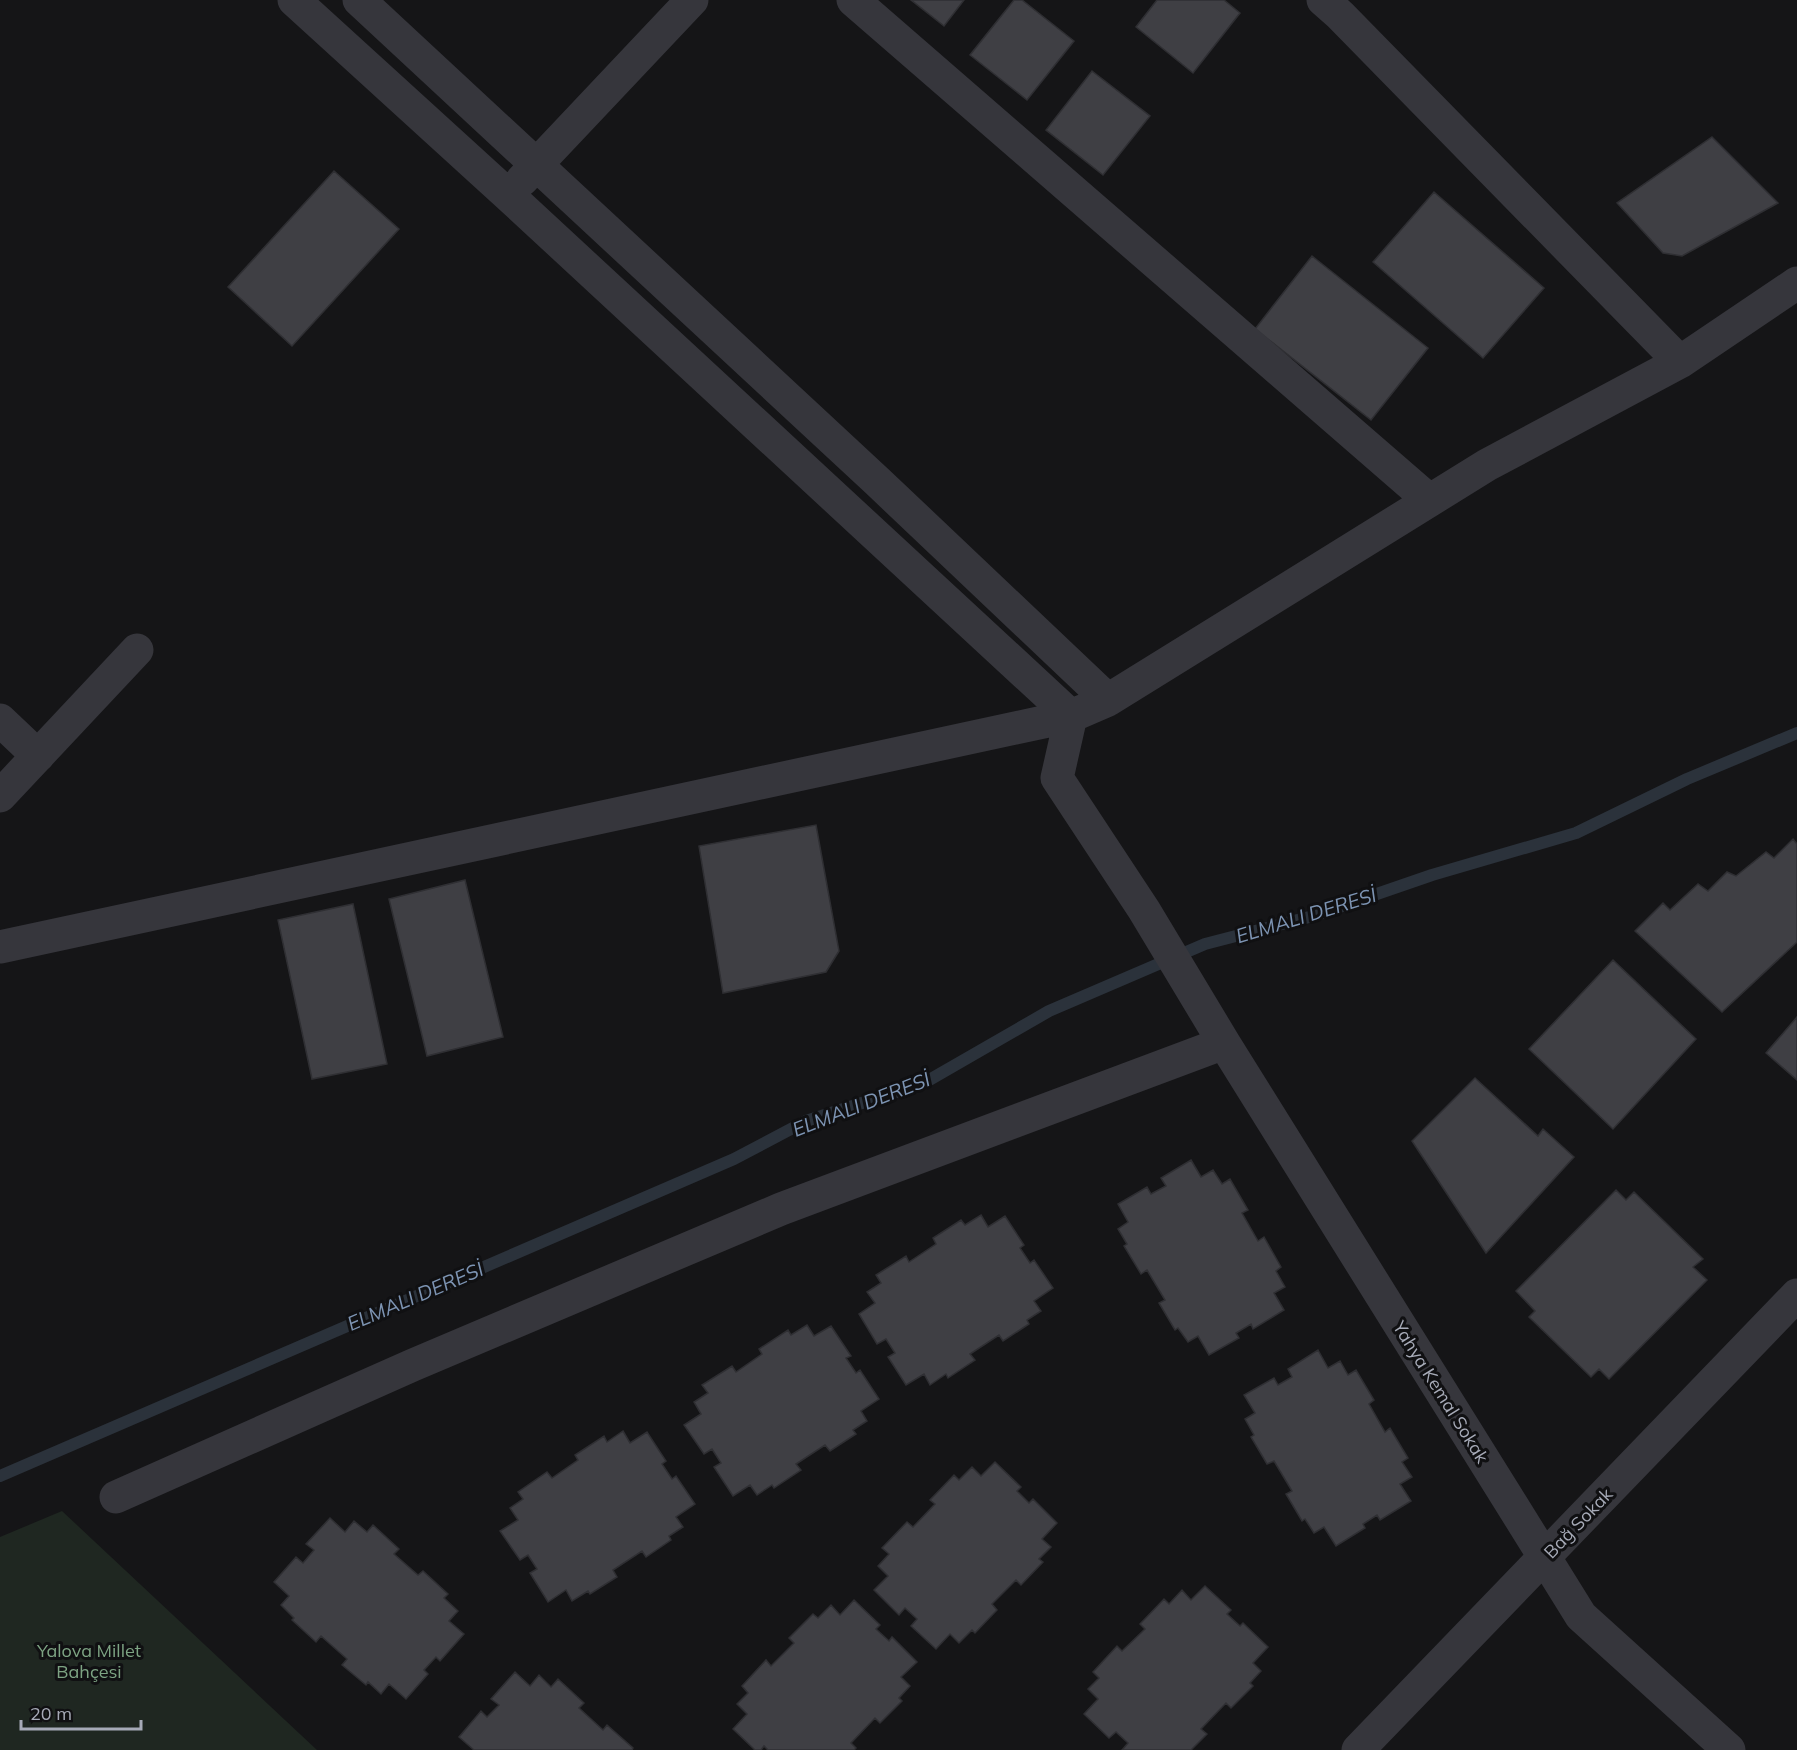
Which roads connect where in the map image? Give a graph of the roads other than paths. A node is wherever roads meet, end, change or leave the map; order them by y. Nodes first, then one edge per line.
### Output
1 (294, 0) edge
2 (359, 0) edge
3 (692, 0) edge
4 (853, 0) edge
5 (1340, 5) edge
6 (536, 164) junction
7 (508, 195) junction
8 (1797, 283) edge
9 (1680, 362) junction
10 (1429, 500) junction
11 (137, 650) dead end
12 (1108, 700) junction
13 (1071, 716) junction
14 (0, 720) edge
15 (38, 756) junction
16 (0, 796) edge
17 (0, 947) edge
18 (1224, 1043) junction
19 (1797, 1295) edge
20 (116, 1497) dead end
21 (1545, 1558) junction
22 (1358, 1750) edge
23 (1729, 1750) edge

1 - 7 street
2 - 6 street
3 - 6 street
4 - 10 street
5 - 9 street
6 - 7 street
6 - 12 street
7 - 13 street
8 - 9 street
9 - 10 street
10 - 12 street
11 - 15 street
12 - 13 street
13 - 17 street
13 - 18 street, Yahya Kemal Sokak
14 - 15 street
15 - 16 street
18 - 20 street
18 - 21 street, Yahya Kemal Sokak
19 - 21 street, Bağ Sokak
21 - 22 street, Bağ Sokak
21 - 23 street, Yahya Kemal Sokak

